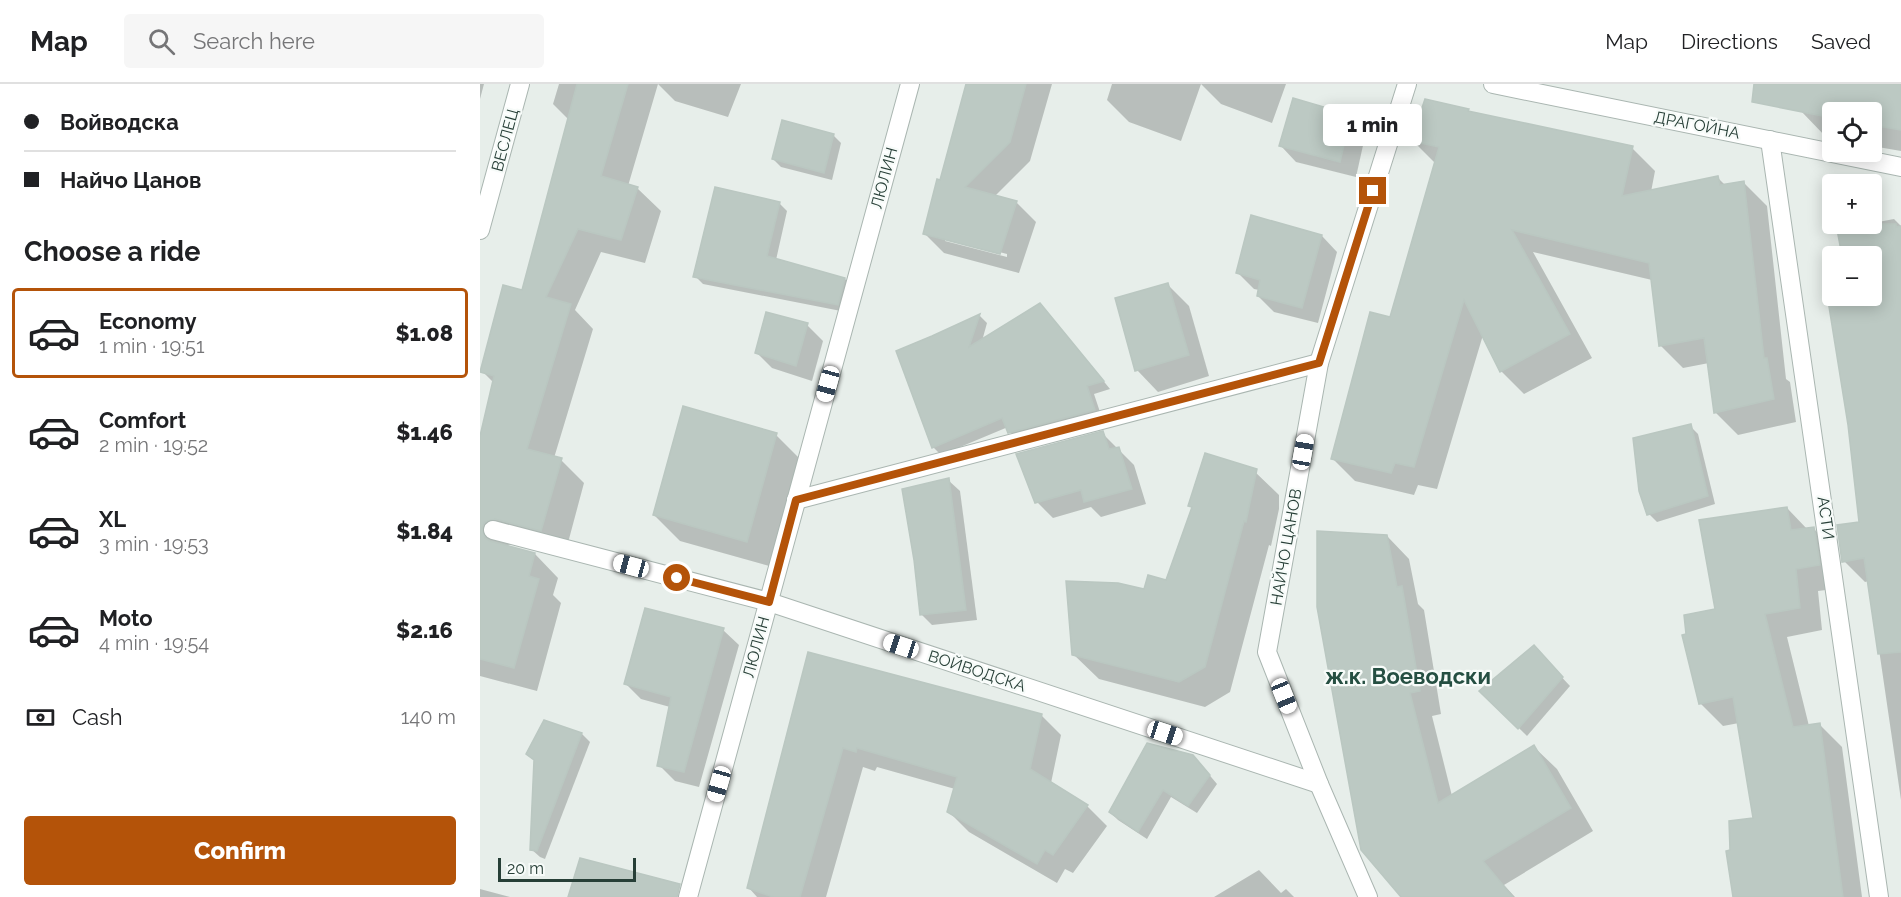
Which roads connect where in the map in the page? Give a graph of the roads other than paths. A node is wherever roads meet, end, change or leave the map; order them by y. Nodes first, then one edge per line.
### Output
1 (520, 84) edge
2 (910, 84) edge
3 (1407, 84) edge
4 (1493, 84) edge
5 (1770, 140) junction
6 (1901, 167) edge
7 (480, 230) edge
8 (1319, 363) junction
9 (796, 500) junction
10 (493, 530) dead end
11 (769, 602) junction
12 (1319, 784) junction
13 (688, 897) edge
14 (1368, 897) edge
15 (1879, 897) edge

1 - 7 street, ВЕСЛЕЦ
2 - 9 street, ЛЮЛИН
3 - 8 street, НАЙЧО ЦАНОВ
4 - 5 street, ДРАГОЙНА
5 - 6 street, ДРАГОЙНА
5 - 15 street, АСТИ
8 - 9 street
8 - 12 street, НАЙЧО ЦАНОВ
9 - 11 street, ЛЮЛИН
10 - 11 street, ВОЙВОДСКА
11 - 12 street, ВОЙВОДСКА
11 - 13 street, ЛЮЛИН
12 - 14 street, НАЙЧО ЦАНОВ

